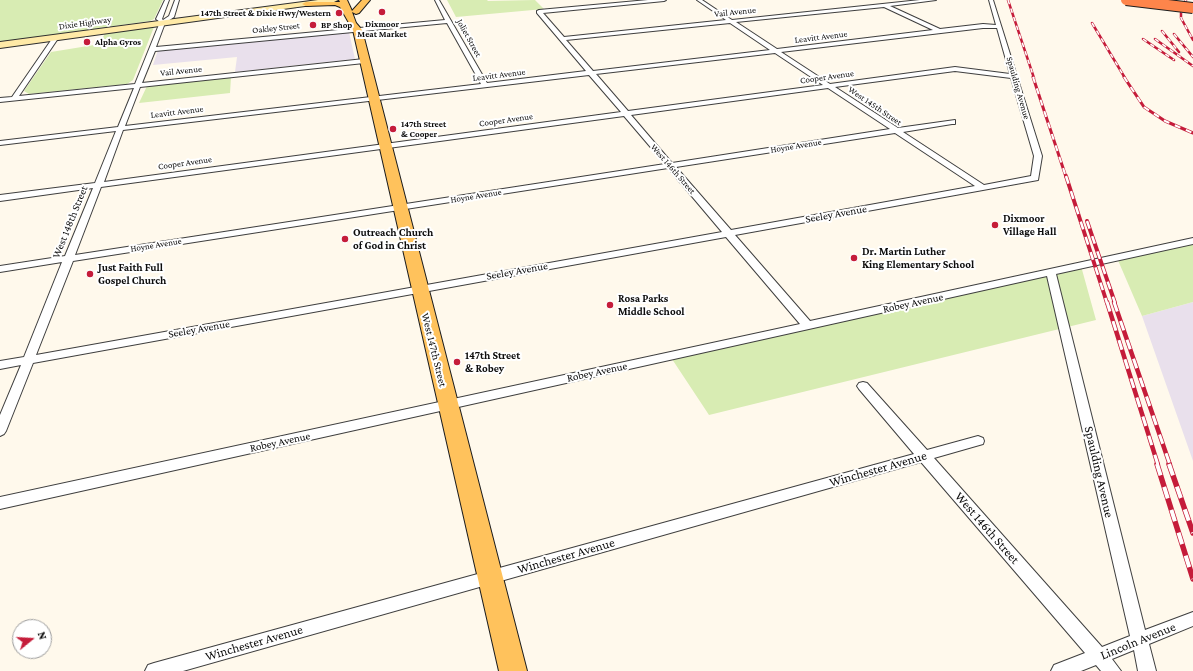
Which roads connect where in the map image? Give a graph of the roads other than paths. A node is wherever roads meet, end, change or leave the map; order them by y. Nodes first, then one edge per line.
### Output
1 (167, 0) edge
2 (177, 0) edge
3 (334, 0) edge
4 (343, 0) edge
5 (354, 0) edge
6 (366, 0) edge
7 (438, 0) edge
8 (664, 0) edge
9 (699, 0) edge
10 (873, 0) edge
11 (934, 0) edge
12 (991, 0) edge
13 (1126, 0) edge
14 (1167, 0) edge
15 (305, 2) edge
16 (1193, 3) edge
17 (883, 5) junction
18 (1193, 8) edge
19 (352, 11) junction
20 (449, 21) junction
21 (731, 21) junction
22 (163, 22) junction
23 (1000, 27) junction
24 (357, 30) junction
25 (939, 31) junction
26 (56, 37) junction
27 (562, 39) junction
28 (0, 45) edge
29 (152, 49) junction
30 (776, 51) junction
31 (364, 61) junction
32 (591, 73) junction
33 (1014, 76) junction
34 (138, 84) junction
35 (485, 85) junction
36 (829, 86) junction
37 (14, 98) junction
38 (373, 98) junction
39 (0, 100) edge
40 (626, 114) junction
41 (952, 122) dead end
42 (121, 128) junction
43 (896, 131) junction
44 (0, 143) edge
45 (385, 146) junction
46 (670, 166) junction
47 (1035, 178) joint
48 (98, 185) junction
49 (982, 187) junction
50 (0, 198) edge
51 (400, 207) junction
52 (729, 233) junction
53 (1193, 241) edge
54 (69, 259) junction
55 (0, 269) edge
56 (1051, 272) junction
57 (419, 289) junction
58 (808, 326) junction
59 (28, 360) junction
60 (0, 365) edge
61 (863, 386) dead end
62 (448, 405) junction
63 (0, 431) edge
64 (978, 441) dead end
65 (924, 456) junction
66 (0, 503) edge
67 (491, 577) junction
68 (1193, 619) edge
69 (1139, 640) junction
70 (1099, 656) junction
71 (154, 671) edge
72 (513, 671) edge
73 (1060, 671) edge
74 (1112, 671) edge
75 (1147, 671) edge

1 - 22 street, West 148th Street
2 - 22 street, West 148th Street
3 - 15 main road, Dixie Highway
4 - 19 main road, West 147th Street
5 - 19 main road, West 147th Street
6 - 19 main road
7 - 20 street, Joliet Street
8 - 27 street, West 146th Street
9 - 21 street, West 145th Street
10 - 17 street
11 - 17 street, Vail Avenue
12 - 23 street, Spaulding Avenue
13 - 18 highway, bridge
14 - 16 highway
15 - 19 main road
15 - 22 main road, Dixie Highway
17 - 21 street, Vail Avenue
17 - 25 street
19 - 24 main road, West 147th Street
20 - 24 street, Oakley Street
20 - 35 street, Joliet Street
21 - 27 street, Vail Avenue
21 - 30 street, West 145th Street
22 - 26 main road, Dixie Highway
22 - 29 street, West 148th Street
23 - 25 street, Leavitt Avenue
23 - 33 street, Spaulding Avenue
24 - 29 street, Oakley Street
24 - 31 main road, West 147th Street
25 - 30 street, Leavitt Avenue
26 - 28 main road, Dixie Highway
26 - 37 street
27 - 32 street, West 146th Street
29 - 34 street, West 148th Street
30 - 32 street, Leavitt Avenue
30 - 36 street, West 145th Street
31 - 34 street, Vail Avenue
31 - 38 main road, West 147th Street
32 - 35 street, Leavitt Avenue
32 - 40 street, West 146th Street
33 - 36 street, Cooper Avenue
33 - 47 street, Spaulding Avenue
34 - 37 street, Vail Avenue
34 - 42 street, West 148th Street
35 - 38 street, Leavitt Avenue
36 - 40 street, Cooper Avenue
36 - 43 street, West 145th Street
37 - 39 street, Vail Avenue
38 - 42 street, Leavitt Avenue
38 - 45 main road, West 147th Street
40 - 45 street, Cooper Avenue
40 - 46 street, West 146th Street
41 - 43 street, Hoyne Avenue
42 - 44 street, Leavitt Avenue
42 - 48 street, West 148th Street
43 - 46 street, Hoyne Avenue
43 - 49 street, West 145th Street
45 - 48 street, Cooper Avenue
45 - 51 main road, West 147th Street
46 - 51 street, Hoyne Avenue
46 - 52 street, West 146th Street
47 - 49 street, Seeley Avenue
48 - 50 street, Cooper Avenue
48 - 54 street, West 148th Street
49 - 52 street, Seeley Avenue
51 - 54 street, Hoyne Avenue
51 - 57 main road, West 147th Street
52 - 57 street, Seeley Avenue
52 - 58 street, West 146th Street
53 - 56 street, Robey Avenue
54 - 55 street, Hoyne Avenue
54 - 59 street, West 148th Street
56 - 58 street, Robey Avenue
56 - 69 street, Spaulding Avenue
57 - 59 street, Seeley Avenue
57 - 62 main road, West 147th Street
58 - 62 street, Robey Avenue
59 - 60 street, Seeley Avenue
59 - 63 street, West 148th Street
61 - 65 street, West 146th Street
62 - 66 street, Robey Avenue
62 - 67 main road, West 147th Street
64 - 65 street, Winchester Avenue
65 - 67 street, Winchester Avenue
65 - 70 street, West 146th Street
67 - 71 street, Winchester Avenue
67 - 72 main road, West 147th Street
68 - 69 street, Lincoln Avenue
69 - 70 street, Lincoln Avenue
69 - 75 street, Spaulding Avenue
70 - 73 street, Lincoln Avenue
70 - 74 street, West 146th Street

